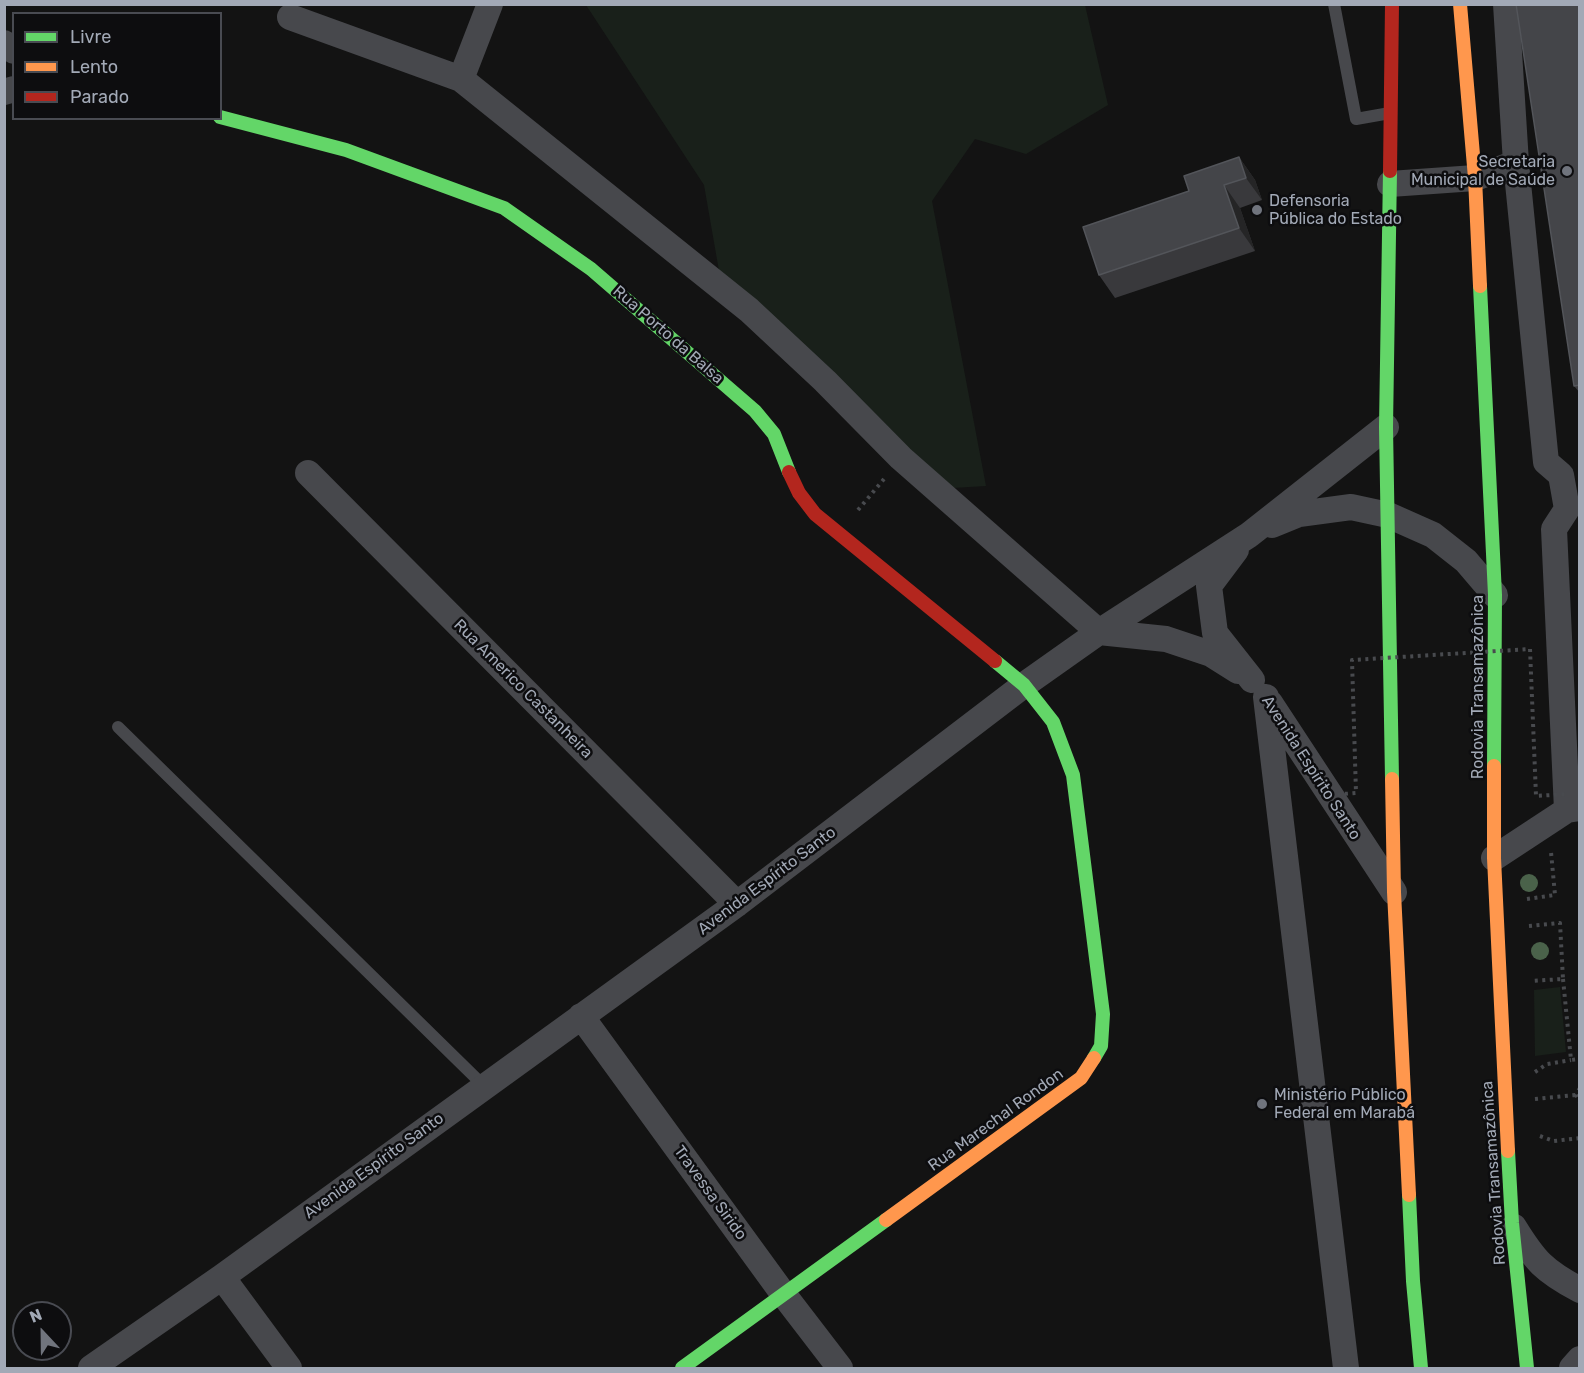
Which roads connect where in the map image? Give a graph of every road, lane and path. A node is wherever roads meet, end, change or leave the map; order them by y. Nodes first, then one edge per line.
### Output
1 (490, 4) edge
2 (1334, 4) edge
3 (1392, 4) edge
4 (1460, 4) edge
5 (1506, 4) edge
6 (290, 17) dead end
7 (460, 80) junction
8 (1390, 113) junction
9 (222, 118) edge
10 (1516, 163) junction
11 (1475, 178) junction
12 (1390, 184) junction
13 (1386, 427) junction
14 (901, 458) junction
15 (308, 473) dead end
16 (1388, 515) junction
17 (839, 534) junction
18 (1249, 534) junction
19 (1495, 595) junction
20 (1099, 632) junction
21 (1023, 685) junction
22 (1259, 689) junction
23 (118, 727) dead end
24 (1330, 795) junction
25 (1571, 804) edge
26 (1551, 851) dead end
27 (1494, 858) junction
28 (1394, 892) junction
29 (1520, 900) dead end
30 (737, 904) junction
31 (1520, 926) dead end
32 (1563, 979) junction
33 (1524, 981) dead end
34 (581, 1016) junction
35 (1580, 1059) edge
36 (1571, 1060) junction
37 (1532, 1074) dead end
38 (484, 1086) junction
39 (1580, 1088) edge
40 (1576, 1095) junction
41 (1533, 1099) dead end
42 (1580, 1102) edge
43 (1535, 1133) dead end
44 (1580, 1138) edge
45 (1512, 1223) junction
46 (222, 1277) junction
47 (1580, 1290) edge
48 (784, 1295) junction
49 (1580, 1359) edge
50 (91, 1368) edge
51 (289, 1368) edge
52 (682, 1368) edge
53 (840, 1368) edge
54 (1346, 1368) edge
55 (1421, 1368) edge
56 (1527, 1368) edge
57 (1572, 1368) edge

1 - 7 street
2 - 8 lane
3 - 8 main road
4 - 11 main road, Rodovia Transamazônica
5 - 10 street
6 - 7 street
7 - 14 street
8 - 12 main road
9 - 17 main road, Rua Porto da Balsa
10 - 11 street
10 - 25 street
11 - 12 street
11 - 19 main road, Rodovia Transamazônica
12 - 13 main road
13 - 16 main road
13 - 18 street
14 - 17 path
14 - 20 street
15 - 30 street, Rua Americo Castanheira
16 - 18 street
16 - 19 street
16 - 28 main road
17 - 21 main road, Rua Porto da Balsa
18 - 20 street
18 - 22 street
19 - 27 main road, Rodovia Transamazônica
20 - 21 street, Avenida Espírito Santo
20 - 22 street, Avenida Espírito Santo
21 - 30 street, Avenida Espírito Santo
21 - 48 main road, Rua Marechal Rondon
22 - 24 street, Avenida Espírito Santo
22 - 54 street
23 - 38 lane
24 - 25 path, bridge
24 - 28 street, Avenida Espírito Santo
25 - 27 street
26 - 29 path
27 - 45 main road, Rodovia Transamazônica
28 - 55 main road
30 - 34 street, Avenida Espírito Santo
31 - 32 path
32 - 33 path
32 - 36 path
34 - 38 street, Avenida Espírito Santo
34 - 48 street, Travessa Sirido
35 - 36 path
36 - 37 path
38 - 46 street, Avenida Espírito Santo
39 - 40 path
40 - 41 path
40 - 42 path
43 - 44 path
45 - 47 street
45 - 56 main road, Rodovia Transamazônica
46 - 50 street, Avenida Espírito Santo
46 - 51 street
48 - 52 main road, Rua Marechal Rondon
48 - 53 street, Travessa Sirido
49 - 57 street

